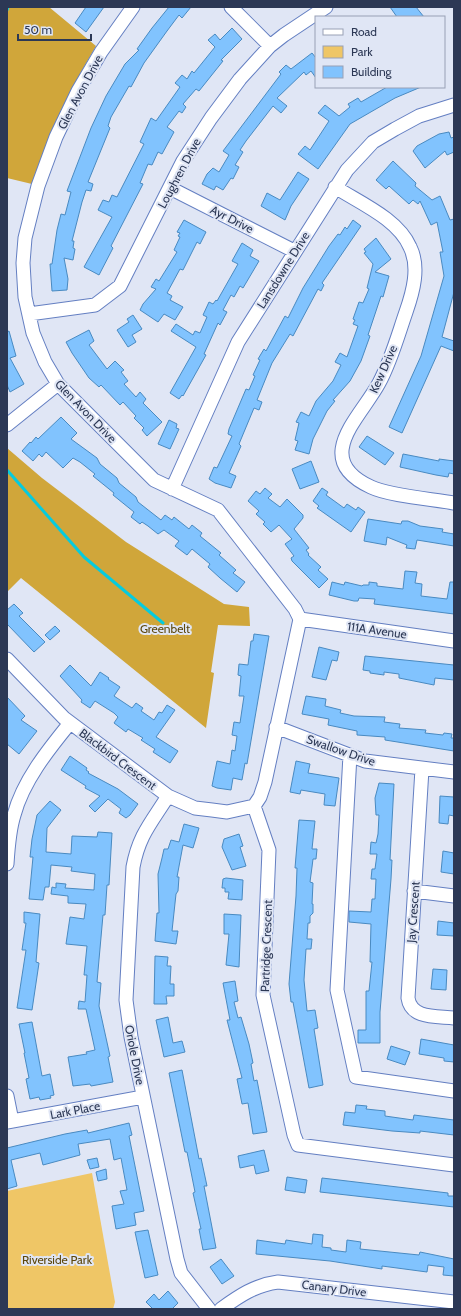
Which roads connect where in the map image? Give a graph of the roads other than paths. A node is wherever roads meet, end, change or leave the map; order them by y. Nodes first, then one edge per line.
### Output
1 (133, 7) edge
2 (232, 7) edge
3 (326, 7) edge
4 (270, 46) junction
5 (454, 105) edge
6 (335, 187) junction
7 (170, 188) junction
8 (294, 251) junction
9 (29, 314) junction
10 (58, 384) junction
11 (7, 425) edge
12 (172, 489) junction
13 (454, 503) edge
14 (300, 619) junction
15 (454, 641) edge
16 (7, 659) edge
17 (70, 723) junction
18 (276, 727) junction
19 (350, 755) junction
20 (422, 769) junction
21 (454, 772) edge
22 (168, 796) junction
23 (254, 806) junction
24 (7, 864) edge
25 (414, 891) junction
26 (454, 896) edge
27 (454, 1018) edge
28 (454, 1091) edge
29 (7, 1096) edge
30 (143, 1097) junction
31 (10, 1122) edge
32 (454, 1165) edge
33 (454, 1302) edge
34 (209, 1309) edge
35 (221, 1309) edge

1 - 9 street, Glen Avon Drive
2 - 4 street
3 - 4 street, Loughren Drive
4 - 7 street, Loughren Drive
5 - 6 street, Lansdowne Drive
6 - 8 street, Lansdowne Drive
6 - 13 street, Kew Drive
7 - 8 street, Ayr Drive
7 - 9 street, Loughren Drive
8 - 12 street, Lansdowne Drive
9 - 10 street, Glen Avon Drive
10 - 11 street
10 - 12 street, Glen Avon Drive
12 - 14 street, Glen Avon Drive
14 - 15 street, 111A Avenue
14 - 18 street
16 - 17 street, Blackbird Crescent
17 - 22 street, Blackbird Crescent
17 - 24 street
18 - 19 street, Swallow Drive
18 - 23 street
19 - 20 street, Swallow Drive
19 - 28 street
20 - 21 street, Swallow Drive
20 - 25 street, Jay Crescent
22 - 23 street, Blackbird Crescent
22 - 30 street, Oriole Drive
23 - 32 street, Partridge Crescent
25 - 26 street
25 - 27 street, Jay Crescent
29 - 31 street
30 - 31 street, Lark Place
30 - 34 street, Oriole Drive
33 - 35 street, Canary Drive

